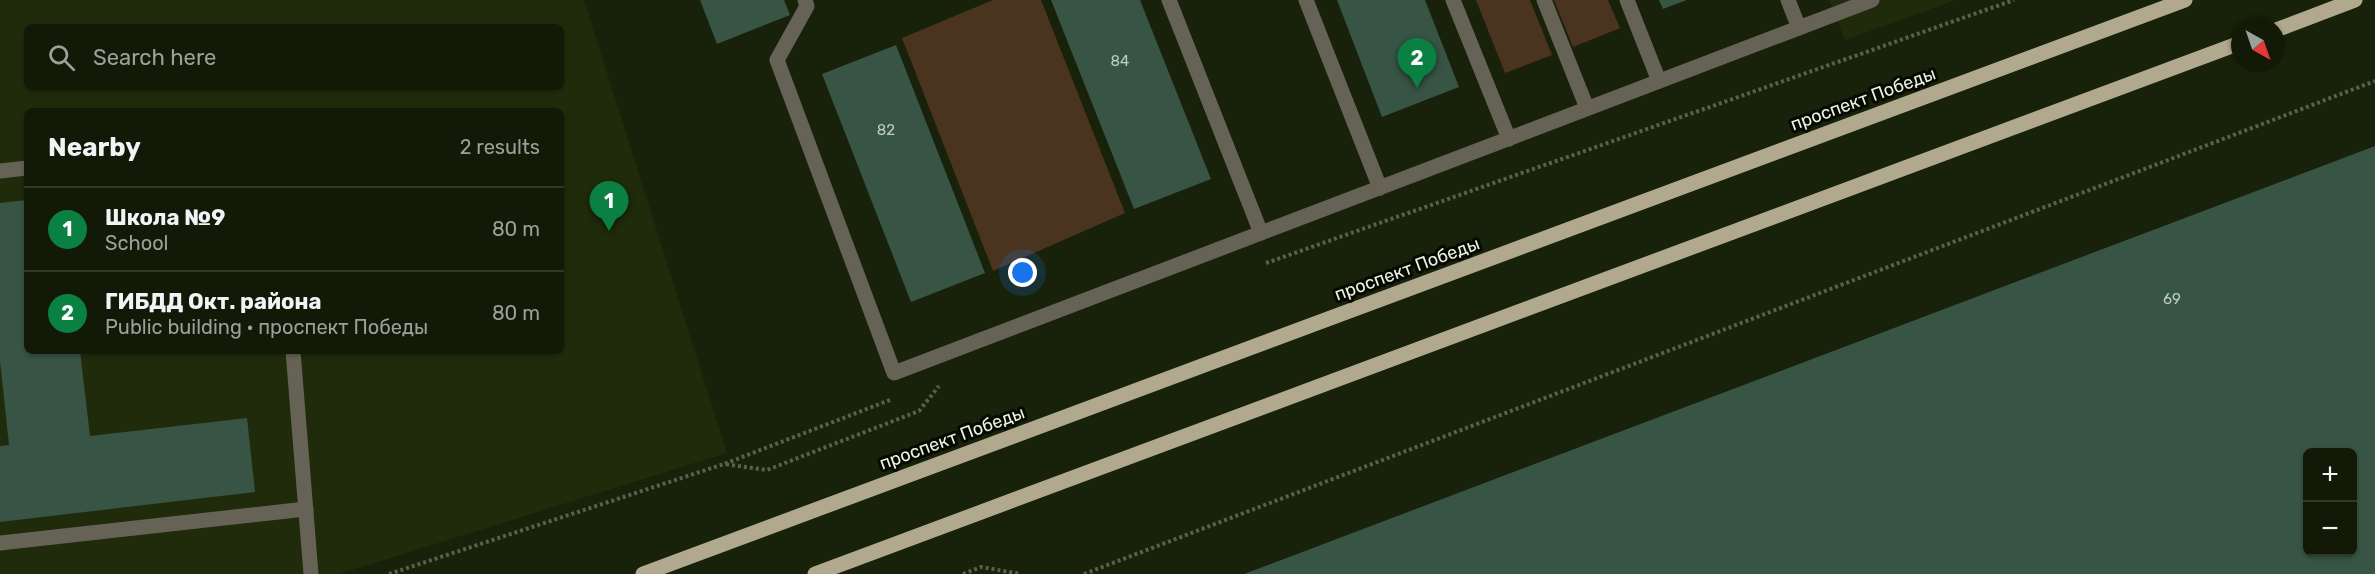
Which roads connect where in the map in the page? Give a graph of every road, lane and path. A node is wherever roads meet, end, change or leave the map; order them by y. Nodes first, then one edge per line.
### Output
1 (805, 0) edge
2 (1169, 0) edge
3 (1306, 0) edge
4 (1453, 0) edge
5 (1544, 0) edge
6 (1627, 0) edge
7 (1788, 0) edge
8 (1872, 0) edge
9 (2014, 0) edge
10 (2185, 0) edge
11 (2355, 0) edge
12 (2285, 27) edge
13 (1799, 28) junction
14 (2231, 46) edge
15 (1659, 81) junction
16 (2375, 81) edge
17 (1587, 108) junction
18 (1509, 139) junction
19 (24, 168) edge
20 (0, 171) edge
21 (1380, 188) junction
22 (1261, 233) junction
23 (1257, 266) dead end
24 (293, 354) edge
25 (934, 383) dead end
26 (901, 396) dead end
27 (724, 464) junction
28 (306, 509) junction
29 (0, 543) edge
30 (311, 574) edge
31 (388, 574) edge
32 (644, 574) edge
33 (815, 574) edge
34 (963, 574) edge
35 (1021, 574) edge
36 (1084, 574) edge

1 - 22 lane
2 - 22 lane
3 - 21 lane
4 - 18 lane
5 - 17 lane
6 - 15 lane
7 - 13 lane
8 - 13 lane
9 - 23 path
10 - 32 main road, проспект Победы
11 - 12 main road
13 - 15 lane
14 - 33 main road
15 - 17 lane
16 - 36 path
17 - 18 lane
18 - 21 lane
19 - 20 lane
21 - 22 lane
24 - 28 lane
25 - 27 path
26 - 27 path
27 - 31 path
28 - 29 lane
28 - 30 lane
34 - 35 path

